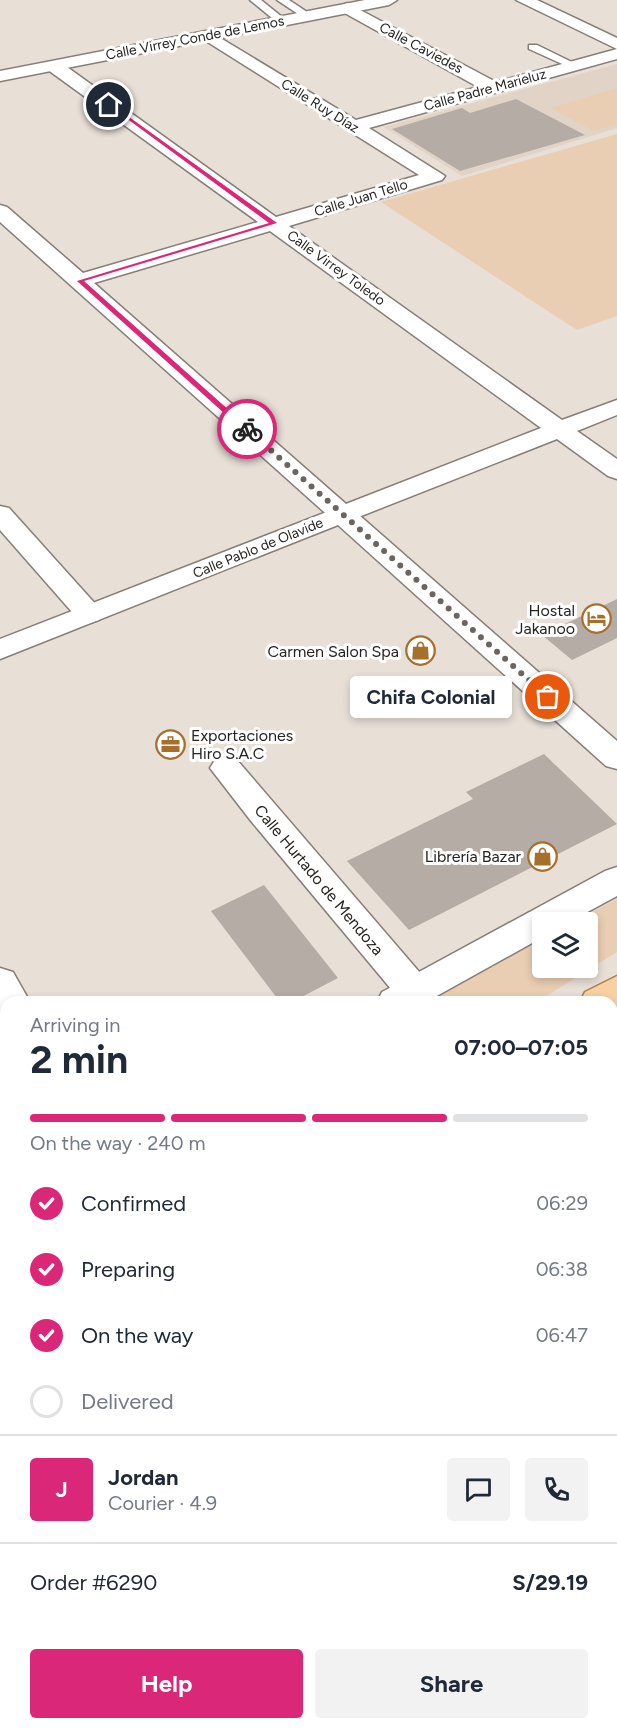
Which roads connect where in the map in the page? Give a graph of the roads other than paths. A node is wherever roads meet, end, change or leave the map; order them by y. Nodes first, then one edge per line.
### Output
1 (255, 0) edge
2 (282, 0) edge
3 (389, 0) edge
4 (524, 0) edge
5 (347, 8) junction
6 (308, 16) junction
7 (282, 21) junction
8 (206, 36) junction
9 (617, 44) edge
10 (533, 47) dead end
11 (617, 54) edge
12 (54, 66) junction
13 (575, 66) junction
14 (0, 76) edge
15 (495, 88) junction
16 (354, 126) junction
17 (435, 176) joint
18 (0, 211) edge
19 (274, 223) junction
20 (80, 281) junction
21 (617, 407) edge
22 (559, 429) junction
23 (617, 471) edge
24 (0, 514) edge
25 (342, 514) junction
26 (89, 614) junction
27 (0, 650) edge
28 (617, 758) edge
29 (226, 768) dead end
30 (617, 880) edge
31 (0, 981) edge
32 (9, 996) edge
33 (404, 996) edge
34 (407, 996) edge

1 - 7 lane
2 - 6 lane
3 - 5 street, Calle Virrey Conde de Lemos
4 - 9 street
5 - 6 street, Calle Virrey Conde de Lemos
5 - 15 street, Calle Caviedes
6 - 7 street, Calle Virrey Conde de Lemos
7 - 8 street, Calle Virrey Conde de Lemos
8 - 12 street, Calle Virrey Conde de Lemos
8 - 16 street, Calle Ruy Díaz
10 - 13 lane
11 - 13 street, Calle Padre Marieluz
12 - 14 street, Calle Virrey Conde de Lemos
12 - 19 street, Calle Virrey Toledo
13 - 15 street, Calle Padre Marieluz
15 - 16 street, Calle Padre Marieluz
16 - 17 street, Calle Ruy Díaz
17 - 19 street, Calle Juan Tello
18 - 20 street
19 - 20 street, Calle Juan Tello
19 - 22 street, Calle Virrey Toledo
20 - 25 street
21 - 22 street, Calle Pablo de Olavide
22 - 23 street, Calle Virrey Toledo
22 - 25 street, Calle Pablo de Olavide
24 - 26 street
25 - 26 street, Calle Pablo de Olavide
25 - 28 street
26 - 27 street, Calle Pablo de Olavide
29 - 33 street, Calle Hurtado de Mendoza
30 - 34 street
31 - 32 street

